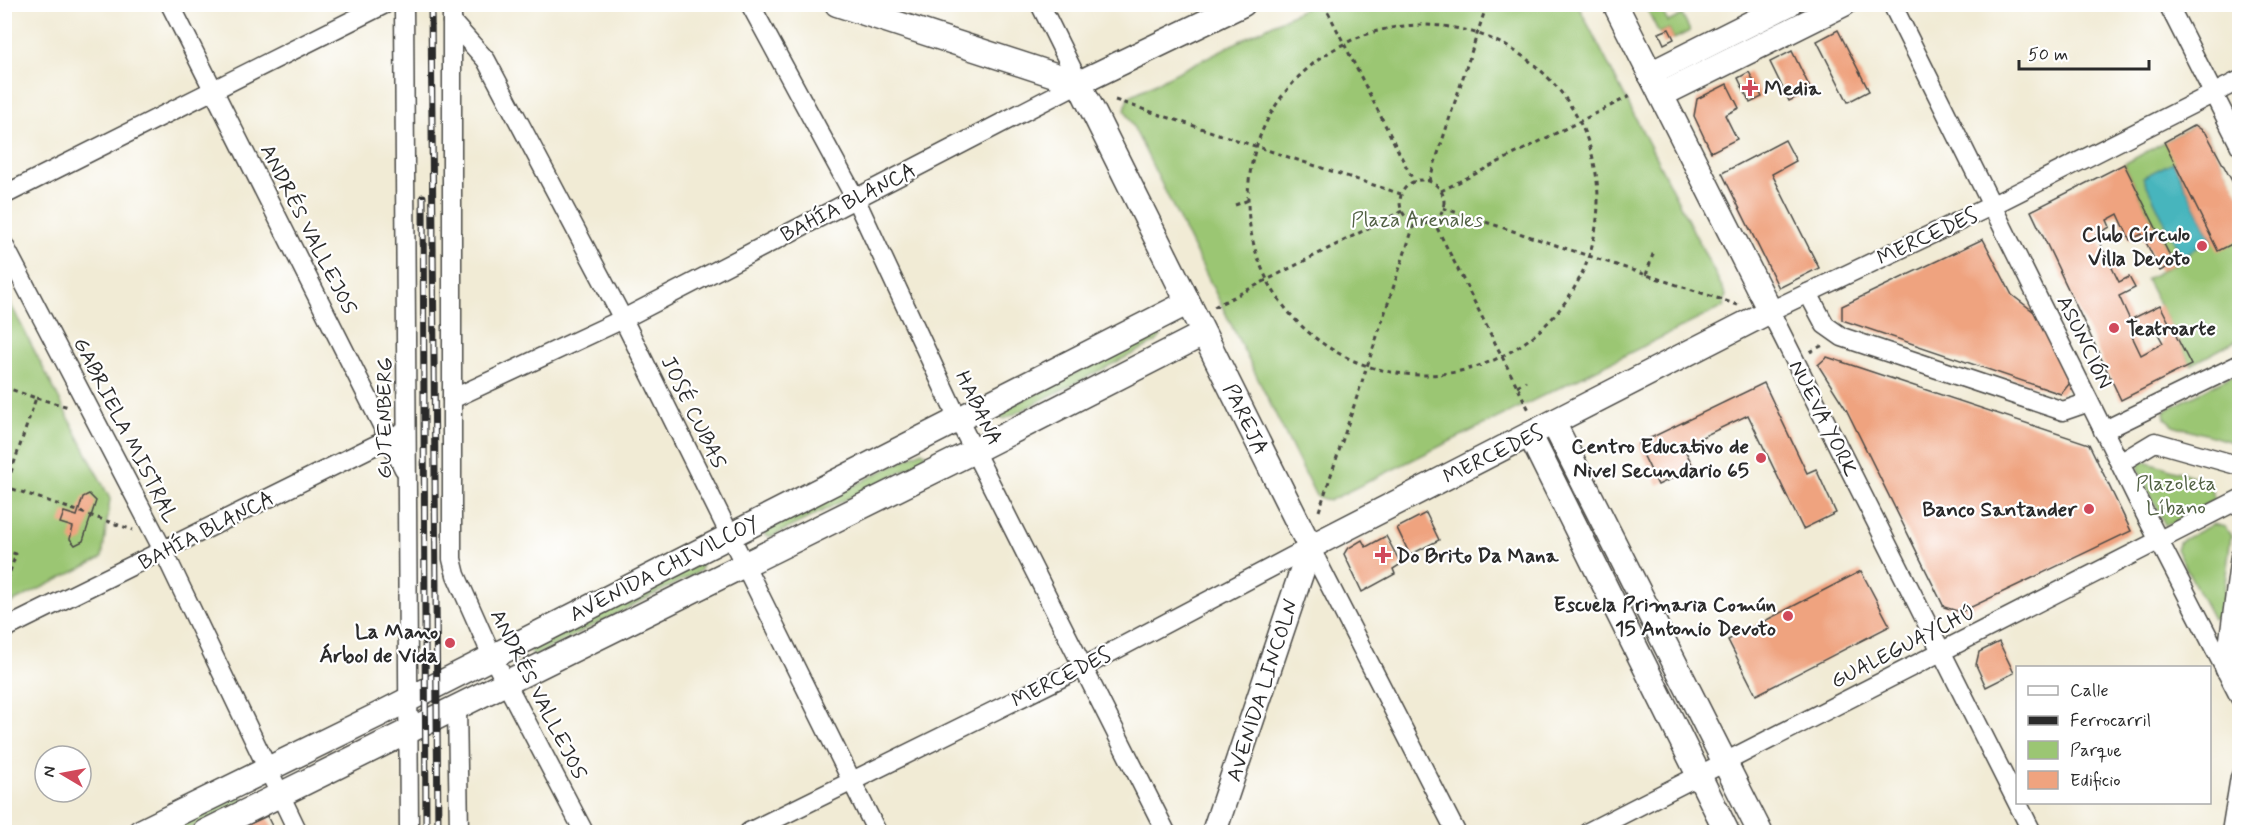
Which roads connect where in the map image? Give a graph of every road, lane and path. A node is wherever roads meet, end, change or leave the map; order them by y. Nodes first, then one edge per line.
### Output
1 (170, 4) edge
2 (385, 4) edge
3 (404, 4) edge
4 (750, 4) edge
5 (837, 4) edge
6 (1040, 4) edge
7 (1243, 4) edge
8 (1324, 4) edge
9 (1488, 4) edge
10 (1615, 4) edge
11 (1789, 4) edge
12 (1844, 4) edge
13 (1892, 4) edge
14 (2168, 4) edge
15 (452, 13) edge
16 (1478, 34) junction
17 (1344, 44) junction
18 (1650, 74) junction
19 (2240, 80) edge
20 (1079, 83) junction
21 (214, 92) junction
22 (1634, 94) dead end
23 (2213, 94) junction
24 (1661, 95) junction
25 (1115, 100) dead end
26 (1579, 122) junction
27 (2240, 146) edge
28 (1257, 147) junction
29 (1429, 181) junction
30 (1414, 182) junction
31 (1441, 191) junction
32 (1401, 194) junction
33 (4, 195) edge
34 (855, 198) junction
35 (1249, 200) junction
36 (1235, 205) dead end
37 (1993, 205) junction
38 (1443, 208) junction
39 (1402, 211) junction
40 (1433, 220) junction
41 (1415, 222) junction
42 (4, 245) edge
43 (1654, 251) dead end
44 (1588, 256) junction
45 (1627, 269) junction
46 (1625, 275) dead end
47 (1646, 275) junction
48 (1267, 279) junction
49 (1808, 293) junction
50 (1187, 303) junction
51 (1740, 306) dead end
52 (1214, 307) dead end
53 (1770, 311) junction
54 (623, 319) junction
55 (1203, 334) junction
56 (1824, 345) dead end
57 (1810, 352) dead end
58 (1502, 357) junction
59 (2240, 364) edge
60 (1367, 366) junction
61 (1526, 381) dead end
62 (1517, 386) junction
63 (4, 387) edge
64 (36, 398) junction
65 (452, 399) junction
66 (2089, 402) junction
67 (70, 408) dead end
68 (1529, 410) dead end
69 (958, 419) junction
70 (1554, 424) junction
71 (407, 429) junction
72 (2103, 431) junction
73 (1530, 435) junction
74 (390, 438) junction
75 (974, 451) junction
76 (2120, 463) junction
77 (2240, 466) edge
78 (406, 474) junction
79 (5, 487) edge
80 (2240, 499) edge
81 (1319, 511) dead end
82 (133, 530) dead end
83 (729, 535) junction
84 (2158, 540) junction
85 (1310, 547) junction
86 (4, 550) edge
87 (164, 552) junction
88 (2240, 556) edge
89 (743, 563) junction
90 (4, 589) edge
91 (4, 629) edge
92 (1942, 651) junction
93 (492, 656) junction
94 (1083, 666) junction
95 (2225, 670) junction
96 (506, 682) junction
97 (408, 698) junction
98 (2240, 698) edge
99 (457, 705) junction
100 (409, 729) junction
101 (1724, 762) junction
102 (268, 770) junction
103 (1698, 775) junction
104 (2240, 777) edge
105 (853, 783) junction
106 (280, 795) junction
107 (2016, 800) edge
108 (2018, 804) edge
109 (140, 832) edge
110 (205, 832) edge
111 (298, 832) edge
112 (409, 832) edge
113 (459, 832) edge
114 (584, 832) edge
115 (749, 832) edge
116 (877, 832) edge
117 (1166, 832) edge
118 (1214, 832) edge
119 (1455, 832) edge
120 (1588, 832) edge
121 (1727, 832) edge
122 (1760, 832) edge
123 (2032, 832) edge
124 (2231, 832) edge

1 - 21 street, ANDRÉS VALLEJOS
2 - 21 street
3 - 71 street, GUTENBERG
4 - 34 street, HABANA
5 - 20 street
6 - 20 street, PAREJA
7 - 20 street, BAHÍA BLANCA
8 - 17 path
9 - 16 path
10 - 18 street, NUEVA YORK
11 - 18 street
12 - 24 street
13 - 37 street, ASUNCIÓN
14 - 23 street
15 - 54 street, JOSÉ CUBAS
15 - 65 street
16 - 17 path
16 - 26 path
16 - 29 path
17 - 28 path
17 - 30 path
18 - 24 street, NUEVA YORK
19 - 23 street, MERCEDES
20 - 34 street, BAHÍA BLANCA
20 - 50 street, PAREJA
21 - 33 street
21 - 74 street, ANDRÉS VALLEJOS
22 - 26 path
23 - 27 street
23 - 37 street, MERCEDES
24 - 53 street, NUEVA YORK
25 - 28 path
26 - 31 path
26 - 44 path
28 - 32 path
28 - 35 path
29 - 30 path
29 - 31 path
30 - 32 path
31 - 38 path
32 - 39 path
34 - 54 street, BAHÍA BLANCA
34 - 69 street, HABANA
35 - 36 path
35 - 48 path
37 - 49 street, MERCEDES
37 - 66 street, ASUNCIÓN
38 - 40 path
38 - 44 path
39 - 41 path
39 - 48 path
40 - 41 path
40 - 58 path
41 - 60 path
42 - 87 street, GABRIELA MISTRAL
43 - 47 path
44 - 45 path
44 - 58 path
45 - 46 path
45 - 47 path
47 - 51 path
48 - 52 path
48 - 60 path
49 - 53 street, MERCEDES
49 - 66 street
50 - 55 street, PAREJA
50 - 69 street, AVENIDA CHIVILCOY
53 - 70 street, MERCEDES
53 - 92 street, NUEVA YORK
54 - 65 street, BAHÍA BLANCA
54 - 83 street, JOSÉ CUBAS
55 - 75 street, AVENIDA CHIVILCOY
55 - 85 street, PAREJA
56 - 57 path
58 - 60 path
58 - 62 path
59 - 72 street
60 - 81 path
61 - 62 path
62 - 68 path
63 - 64 path
64 - 67 path
64 - 79 path
65 - 93 street, ANDRÉS VALLEJOS
66 - 72 street, ASUNCIÓN
69 - 75 street, HABANA
69 - 83 street, AVENIDA CHIVILCOY
70 - 73 street, MERCEDES
70 - 101 street
71 - 74 street, BAHÍA BLANCA
71 - 78 street, GUTENBERG
72 - 76 street, ASUNCIÓN
73 - 85 street, MERCEDES
73 - 103 street
74 - 78 street, ANDRÉS VALLEJOS
74 - 87 street, BAHÍA BLANCA
75 - 89 street, AVENIDA CHIVILCOY
75 - 94 street, HABANA
76 - 77 street
76 - 84 street, ASUNCIÓN
78 - 97 street, GUTENBERG
79 - 82 path
80 - 84 street, GUALEGUAYCHÚ
83 - 89 street, JOSÉ CUBAS
83 - 93 street, AVENIDA CHIVILCOY
84 - 92 street, GUALEGUAYCHÚ
84 - 95 street, ASUNCIÓN
85 - 94 street, MERCEDES
85 - 118 street, AVENIDA LINCOLN
85 - 119 street, PAREJA
86 - 90 path
87 - 91 street, BAHÍA BLANCA
87 - 102 street, GABRIELA MISTRAL
88 - 95 street
89 - 96 street, AVENIDA CHIVILCOY
89 - 105 street, JOSÉ CUBAS
92 - 101 street, GUALEGUAYCHÚ
92 - 107 street, NUEVA YORK
93 - 96 street, ANDRÉS VALLEJOS
93 - 97 street, AVENIDA CHIVILCOY
94 - 105 street, MERCEDES
94 - 117 street, HABANA
95 - 98 street, ASUNCIÓN
96 - 99 street, AVENIDA CHIVILCOY
96 - 114 street, ANDRÉS VALLEJOS
97 - 100 street, GUTENBERG
97 - 102 street, AVENIDA CHIVILCOY
99 - 100 street, AVENIDA CHIVILCOY
99 - 113 street
100 - 106 street, AVENIDA CHIVILCOY
100 - 112 street, GUTENBERG
101 - 103 street, GUALEGUAYCHÚ
101 - 122 street
102 - 106 street, GABRIELA MISTRAL
102 - 109 street, AVENIDA CHIVILCOY
103 - 120 street, GUALEGUAYCHÚ
103 - 121 street
104 - 124 street
105 - 115 street, MERCEDES
105 - 116 street, JOSÉ CUBAS
106 - 110 street, AVENIDA CHIVILCOY
106 - 111 street, GABRIELA MISTRAL
108 - 123 street, NUEVA YORK

